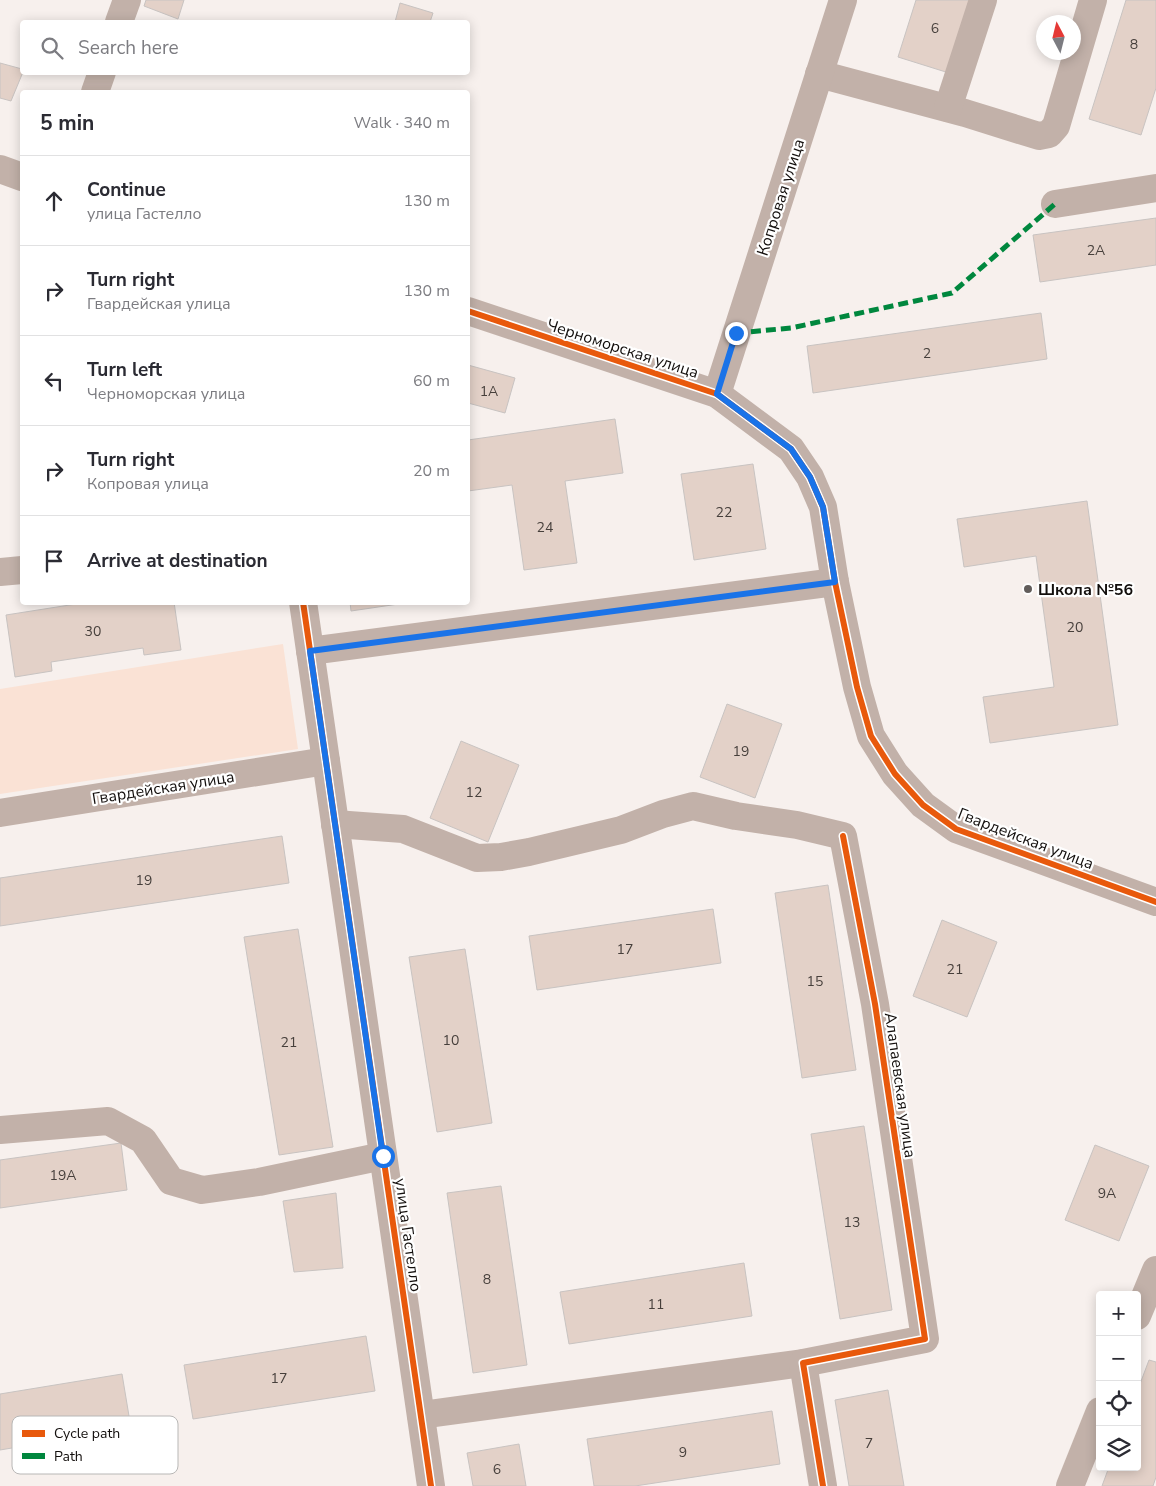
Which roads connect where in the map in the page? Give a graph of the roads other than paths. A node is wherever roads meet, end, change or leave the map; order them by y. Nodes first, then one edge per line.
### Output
1 (127, 0) edge
2 (843, 0) edge
3 (983, 0) edge
4 (1093, 0) edge
5 (120, 20) edge
6 (819, 74) junction
7 (101, 75) edge
8 (96, 90) edge
9 (948, 108) junction
10 (0, 169) edge
11 (20, 176) edge
12 (1156, 188) edge
13 (1055, 204) dead end
14 (470, 312) edge
15 (717, 394) junction
16 (20, 570) edge
17 (0, 572) edge
18 (835, 582) junction
19 (303, 605) edge
20 (310, 651) junction
21 (326, 761) junction
22 (0, 813) edge
23 (335, 824) junction
24 (1156, 902) edge
25 (0, 1130) edge
26 (383, 1156) junction
27 (1156, 1270) edge
28 (1141, 1306) edge
29 (803, 1363) junction
30 (421, 1415) junction
31 (1096, 1421) edge
32 (431, 1486) edge
33 (823, 1486) edge
34 (1070, 1486) edge

1 - 5 street
2 - 6 street, Копровая улица
3 - 9 street
4 - 9 street
6 - 9 street
6 - 15 street, Копровая улица
7 - 8 street
10 - 11 street
12 - 13 street
14 - 15 street, Черноморская улица
15 - 18 street, Черноморская улица
16 - 17 street
18 - 20 street
18 - 24 street, Гвардейская улица
19 - 20 street, улица Гастелло
20 - 21 street, улица Гастелло
21 - 22 street, Гвардейская улица
21 - 23 street, улица Гастелло
23 - 26 street, улица Гастелло
23 - 29 street, Алапаевская улица
25 - 26 street
26 - 30 street, улица Гастелло
27 - 28 street
29 - 30 street
29 - 33 street
30 - 32 street, улица Гастелло
31 - 34 street

